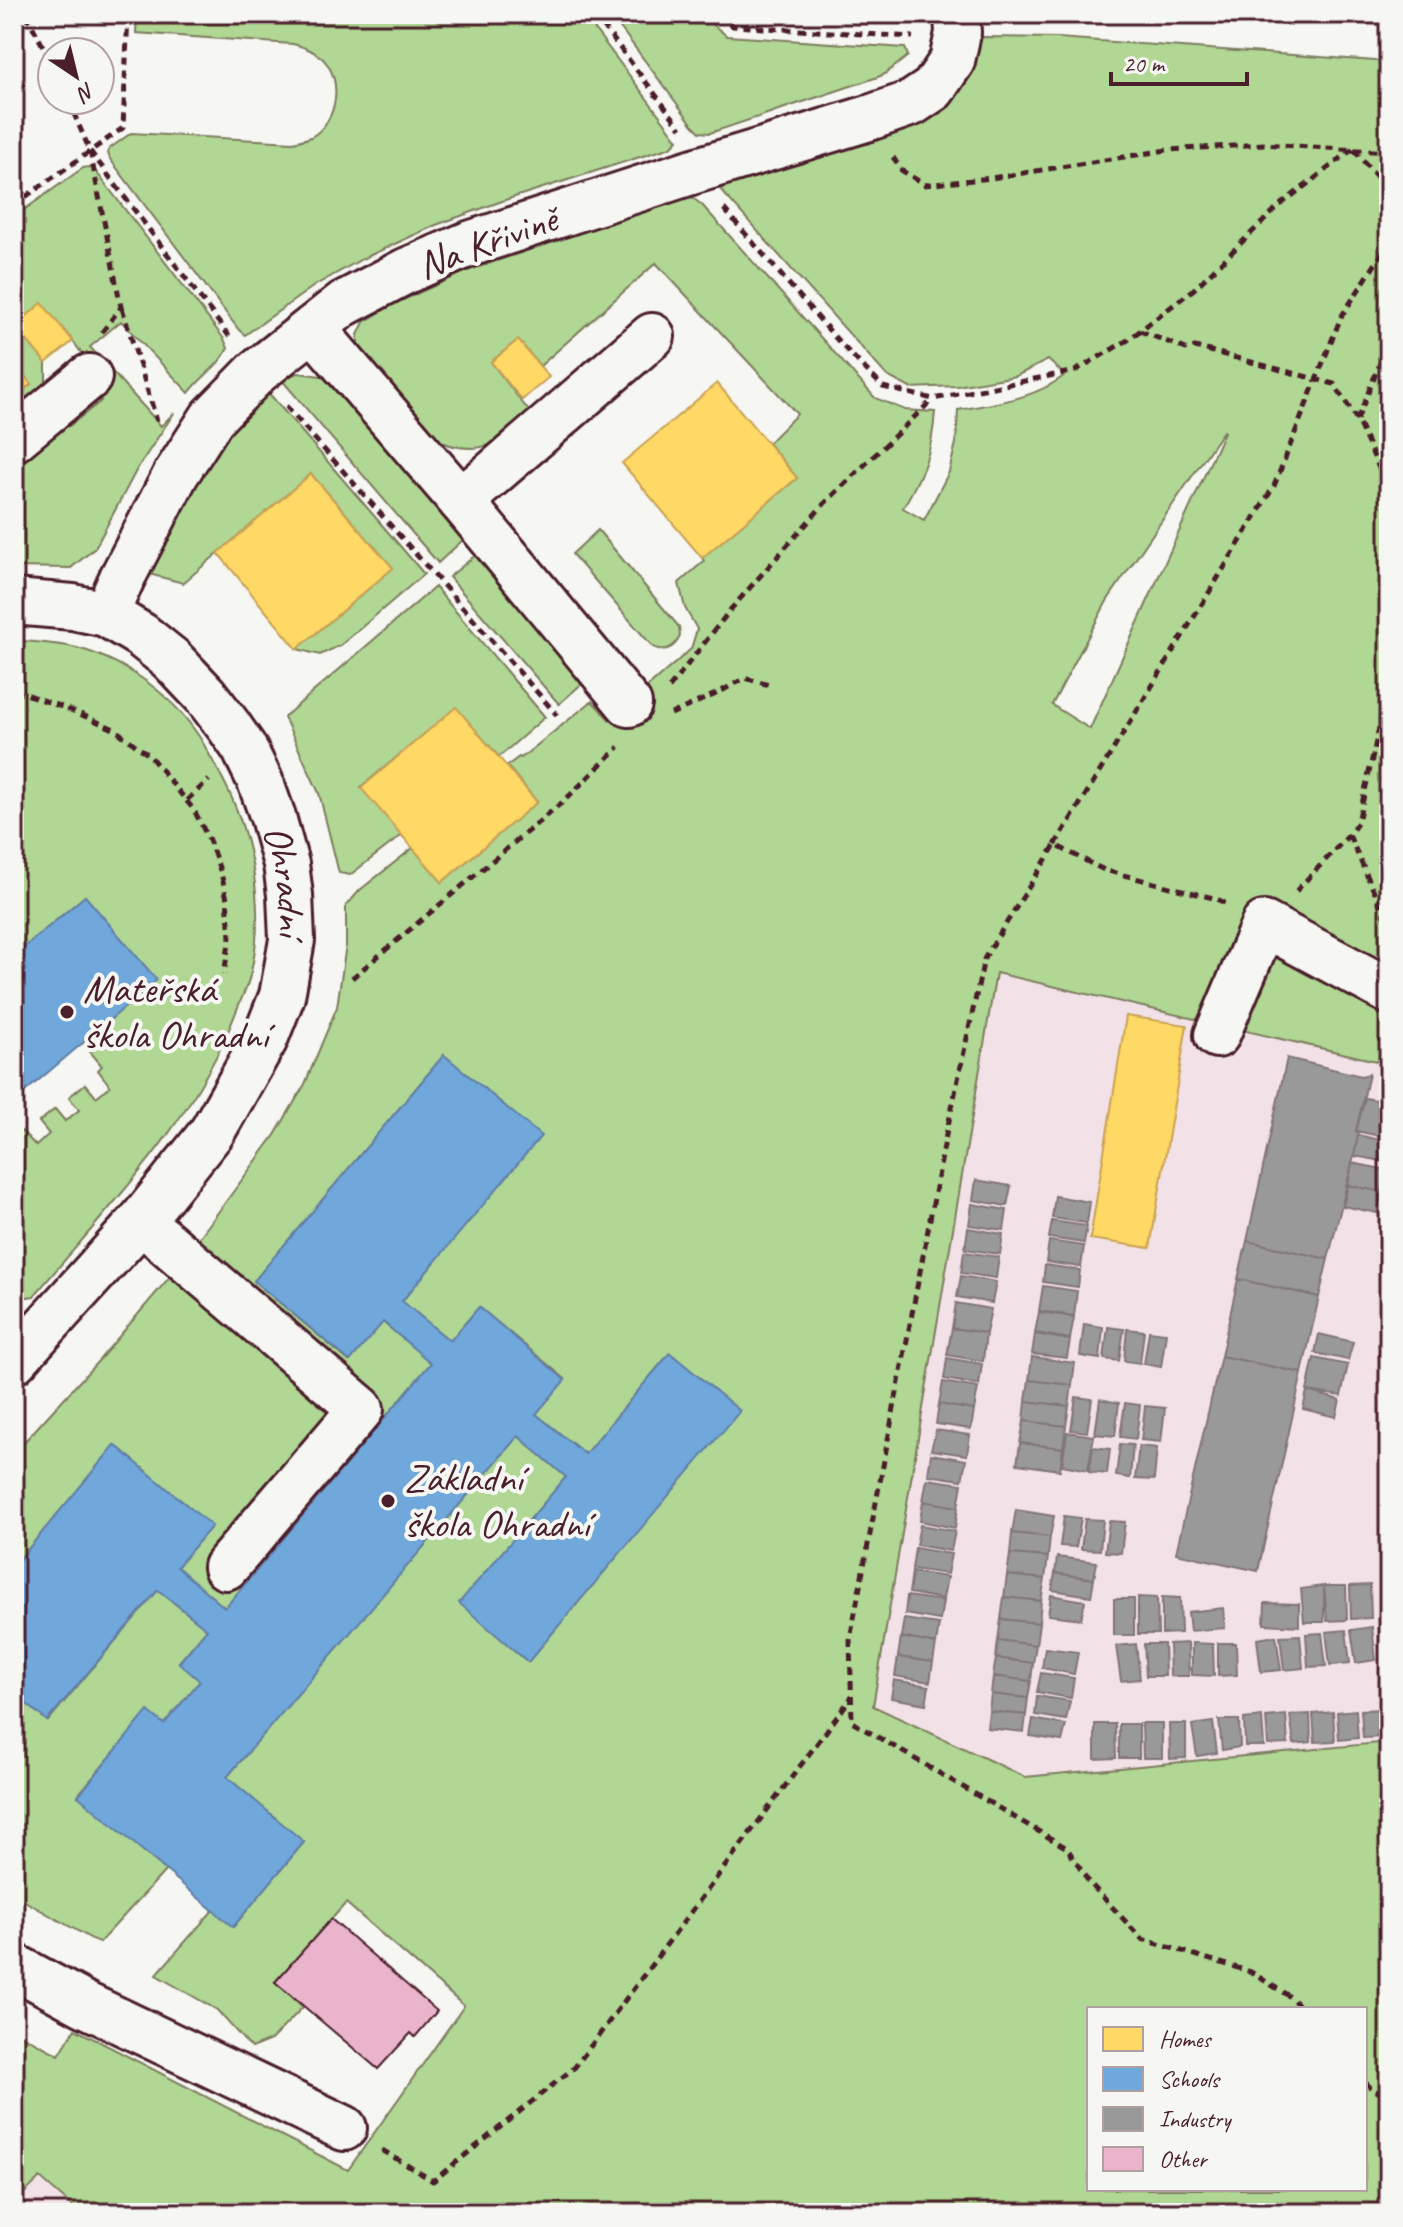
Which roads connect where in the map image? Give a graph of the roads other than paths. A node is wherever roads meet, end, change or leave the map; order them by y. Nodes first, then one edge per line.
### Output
1 (957, 14) edge
2 (313, 328) junction
3 (652, 336) dead end
4 (89, 377) road end
5 (14, 439) edge
6 (461, 501) junction
7 (14, 602) edge
8 (106, 614) junction
9 (646, 713) road end
10 (1389, 991) edge
11 (1217, 1035) dead end
12 (141, 1221) junction
13 (16, 1354) edge
14 (226, 1567) dead end
15 (14, 1966) edge
16 (344, 2128) road end

1 - 2 street, Na Křivině
2 - 6 street
2 - 8 street, Na Křivině
3 - 6 street
4 - 5 street
6 - 9 street
7 - 8 street, Ohradní
8 - 12 street, Ohradní
10 - 11 street
12 - 13 street, Ohradní
12 - 14 street
15 - 16 street

